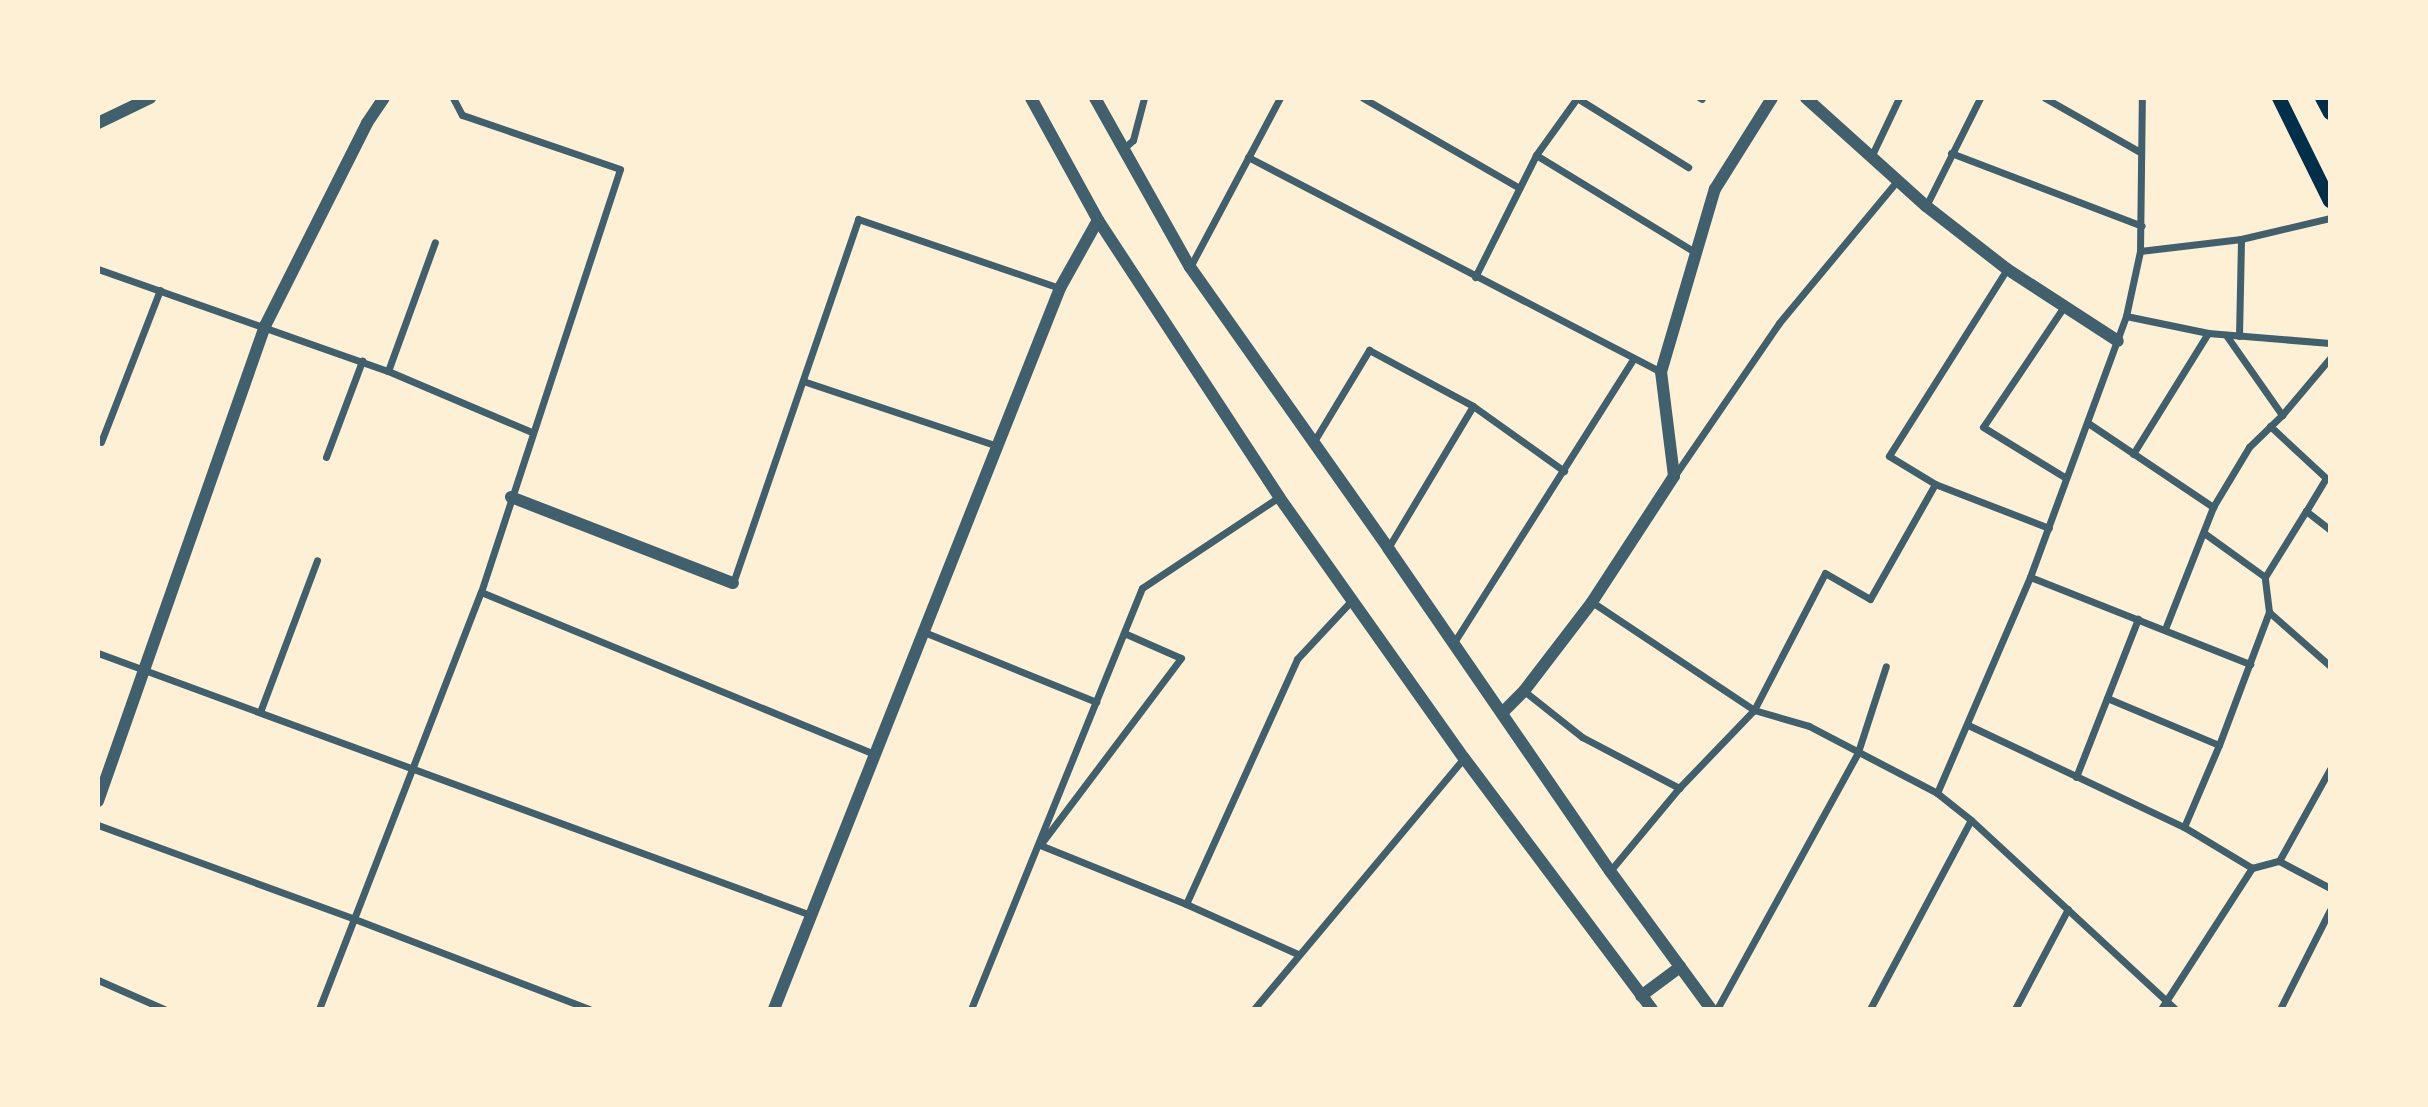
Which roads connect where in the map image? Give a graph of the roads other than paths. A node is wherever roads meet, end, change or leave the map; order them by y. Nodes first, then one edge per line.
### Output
1 (150, 98) edge
2 (384, 98) edge
3 (453, 98) edge
4 (1031, 98) edge
5 (1095, 98) edge
6 (1144, 98) edge
7 (1280, 98) edge
8 (1363, 98) edge
9 (1577, 98) edge
10 (1772, 98) edge
11 (1806, 98) edge
12 (1899, 98) edge
13 (1980, 98) edge
14 (2045, 98) edge
15 (2142, 98) edge
16 (2279, 98) edge
17 (2322, 98) edge
18 (2330, 113) edge
19 (98, 123) edge
20 (1123, 149) junction
21 (2140, 152) junction
22 (1951, 153) junction
23 (1536, 155) junction
24 (1248, 157) junction
25 (1871, 158) junction
26 (1688, 167) dead end
27 (1897, 181) junction
28 (1518, 187) junction
29 (2330, 201) edge
30 (1926, 206) junction
31 (2330, 218) edge
32 (1098, 220) junction
33 (2142, 226) junction
34 (2241, 239) junction
35 (435, 242) dead end
36 (2140, 251) junction
37 (1695, 252) junction
38 (1190, 267) junction
39 (98, 269) edge
40 (2007, 269) junction
41 (1475, 277) junction
42 (1060, 288) junction
43 (160, 290) junction
44 (2063, 308) junction
45 (2126, 316) junction
46 (265, 326) junction
47 (2208, 333) junction
48 (2225, 335) junction
49 (2239, 335) junction
50 (2118, 341) junction
51 (2330, 343) edge
52 (1634, 358) junction
53 (2330, 358) edge
54 (362, 361) junction
55 (388, 371) junction
56 (1661, 372) junction
57 (803, 381) junction
58 (1473, 406) junction
59 (2282, 415) junction
60 (2088, 423) junction
61 (2270, 426) junction
62 (532, 432) junction
63 (101, 442) dead end
64 (1313, 443) junction
65 (997, 446) junction
66 (2133, 454) junction
67 (326, 457) dead end
68 (1563, 471) junction
69 (1674, 476) junction
70 (2066, 478) junction
71 (1935, 484) junction
72 (511, 497) junction
73 (1279, 498) junction
74 (2213, 507) junction
75 (2306, 511) junction
76 (2329, 526) edge
77 (2049, 528) junction
78 (2204, 533) junction
79 (1388, 548) junction
80 (317, 560) dead end
81 (2030, 578) junction
82 (2265, 578) junction
83 (733, 583) joint
84 (481, 592) junction
85 (1352, 600) junction
86 (1592, 602) junction
87 (2269, 611) junction
88 (2138, 619) junction
89 (2165, 629) junction
90 (924, 632) junction
91 (1125, 633) junction
92 (1453, 644) junction
93 (98, 653) edge
94 (2250, 664) junction
95 (1886, 666) dead end
96 (2330, 666) edge
97 (144, 671) junction
98 (1524, 691) junction
99 (2107, 698) junction
100 (1096, 702) junction
101 (1754, 710) junction
102 (260, 712) junction
103 (1502, 713) junction
104 (1968, 725) junction
105 (2219, 745) junction
106 (1858, 752) junction
107 (875, 754) junction
108 (1464, 758) junction
109 (413, 766) junction
110 (2330, 769) edge
111 (2076, 777) junction
112 (1679, 788) junction
113 (1937, 793) junction
114 (98, 801) edge
115 (1971, 820) junction
116 (98, 825) edge
117 (2184, 827) junction
118 (1040, 845) junction
119 (2279, 861) junction
120 (2252, 867) junction
121 (1610, 871) junction
122 (2330, 888) edge
123 (1186, 904) junction
124 (2068, 909) junction
125 (2330, 910) edge
126 (811, 915) junction
127 (352, 918) junction
128 (2327, 923) edge
129 (1298, 954) junction
130 (1680, 967) junction
131 (98, 980) edge
132 (1641, 996) junction
133 (2165, 1001) junction
134 (164, 1009) edge
135 (318, 1009) edge
136 (589, 1009) edge
137 (774, 1009) edge
138 (971, 1009) edge
139 (1254, 1009) edge
140 (1652, 1009) edge
141 (1711, 1009) edge
142 (1717, 1009) edge
143 (1870, 1009) edge
144 (2015, 1009) edge
145 (2161, 1009) edge
146 (2175, 1009) edge
147 (2281, 1009) edge

1 - 19 street
2 - 46 street
3 - 62 street
4 - 32 street
5 - 20 street
6 - 20 street
7 - 24 street
8 - 28 street
9 - 23 street
9 - 26 street
10 - 37 street
11 - 25 street
12 - 25 street
13 - 22 street
14 - 21 street
15 - 21 street
16 - 29 main road
17 - 18 main road
20 - 38 street
21 - 33 street
22 - 30 street
22 - 33 street
23 - 28 street
23 - 37 street
24 - 38 street
24 - 41 street
25 - 27 street
27 - 30 street
27 - 69 street
28 - 41 street
30 - 40 street
31 - 34 street
32 - 42 street
32 - 73 street
33 - 36 street
34 - 36 street
34 - 49 street
35 - 55 street
36 - 45 street
37 - 56 street
38 - 64 street
39 - 43 street
40 - 44 street
40 - 71 street
41 - 52 street
42 - 57 street
42 - 65 street
43 - 46 street
43 - 63 street
44 - 50 street
44 - 70 street
45 - 47 street
45 - 50 street
46 - 54 street
46 - 97 street
47 - 48 street
47 - 66 street
48 - 49 street
48 - 59 street
49 - 51 street
50 - 60 street
52 - 56 street
52 - 68 street
53 - 59 street
54 - 55 street
54 - 67 street
55 - 62 street
56 - 69 street
57 - 65 street
57 - 83 street
58 - 64 street
58 - 68 street
58 - 79 street
59 - 61 street
60 - 66 street
60 - 70 street
61 - 74 street
61 - 75 street
62 - 72 street
64 - 79 street
65 - 90 street
66 - 74 street
68 - 92 street
69 - 86 street
70 - 77 street
71 - 77 street
71 - 101 street
72 - 83 street
72 - 84 street
73 - 85 street
73 - 91 street
74 - 78 street
75 - 76 street
75 - 82 street
77 - 81 street
78 - 82 street
78 - 89 street
79 - 92 street
80 - 102 street
81 - 88 street
81 - 104 street
82 - 87 street
84 - 107 street
84 - 109 street
85 - 108 street
85 - 123 street
86 - 98 street
86 - 101 street
87 - 94 street
87 - 96 street
88 - 89 street
88 - 99 street
89 - 94 street
90 - 100 street
90 - 107 street
91 - 100 street
91 - 118 street
92 - 103 street
93 - 97 street
94 - 105 street
95 - 106 street
97 - 102 street
97 - 114 street
98 - 103 street
98 - 112 street
99 - 105 street
99 - 111 street
100 - 118 street
101 - 106 street
101 - 112 street
102 - 109 street
103 - 121 street
104 - 111 street
104 - 113 street
105 - 117 street
106 - 113 street
106 - 142 street
107 - 126 street
108 - 129 street
108 - 132 street
109 - 126 street
109 - 127 street
110 - 119 street
111 - 117 street
112 - 121 street
113 - 115 street
115 - 124 street
115 - 143 street
116 - 127 street
117 - 120 street
118 - 123 street
118 - 138 street
119 - 120 street
119 - 122 street
120 - 133 street
121 - 130 street
123 - 129 street
124 - 133 street
124 - 144 street
125 - 128 street
126 - 137 street
127 - 135 street
127 - 136 street
128 - 147 street
129 - 139 street
130 - 132 street
130 - 141 street
131 - 134 street
132 - 140 street
133 - 145 street
133 - 146 street

